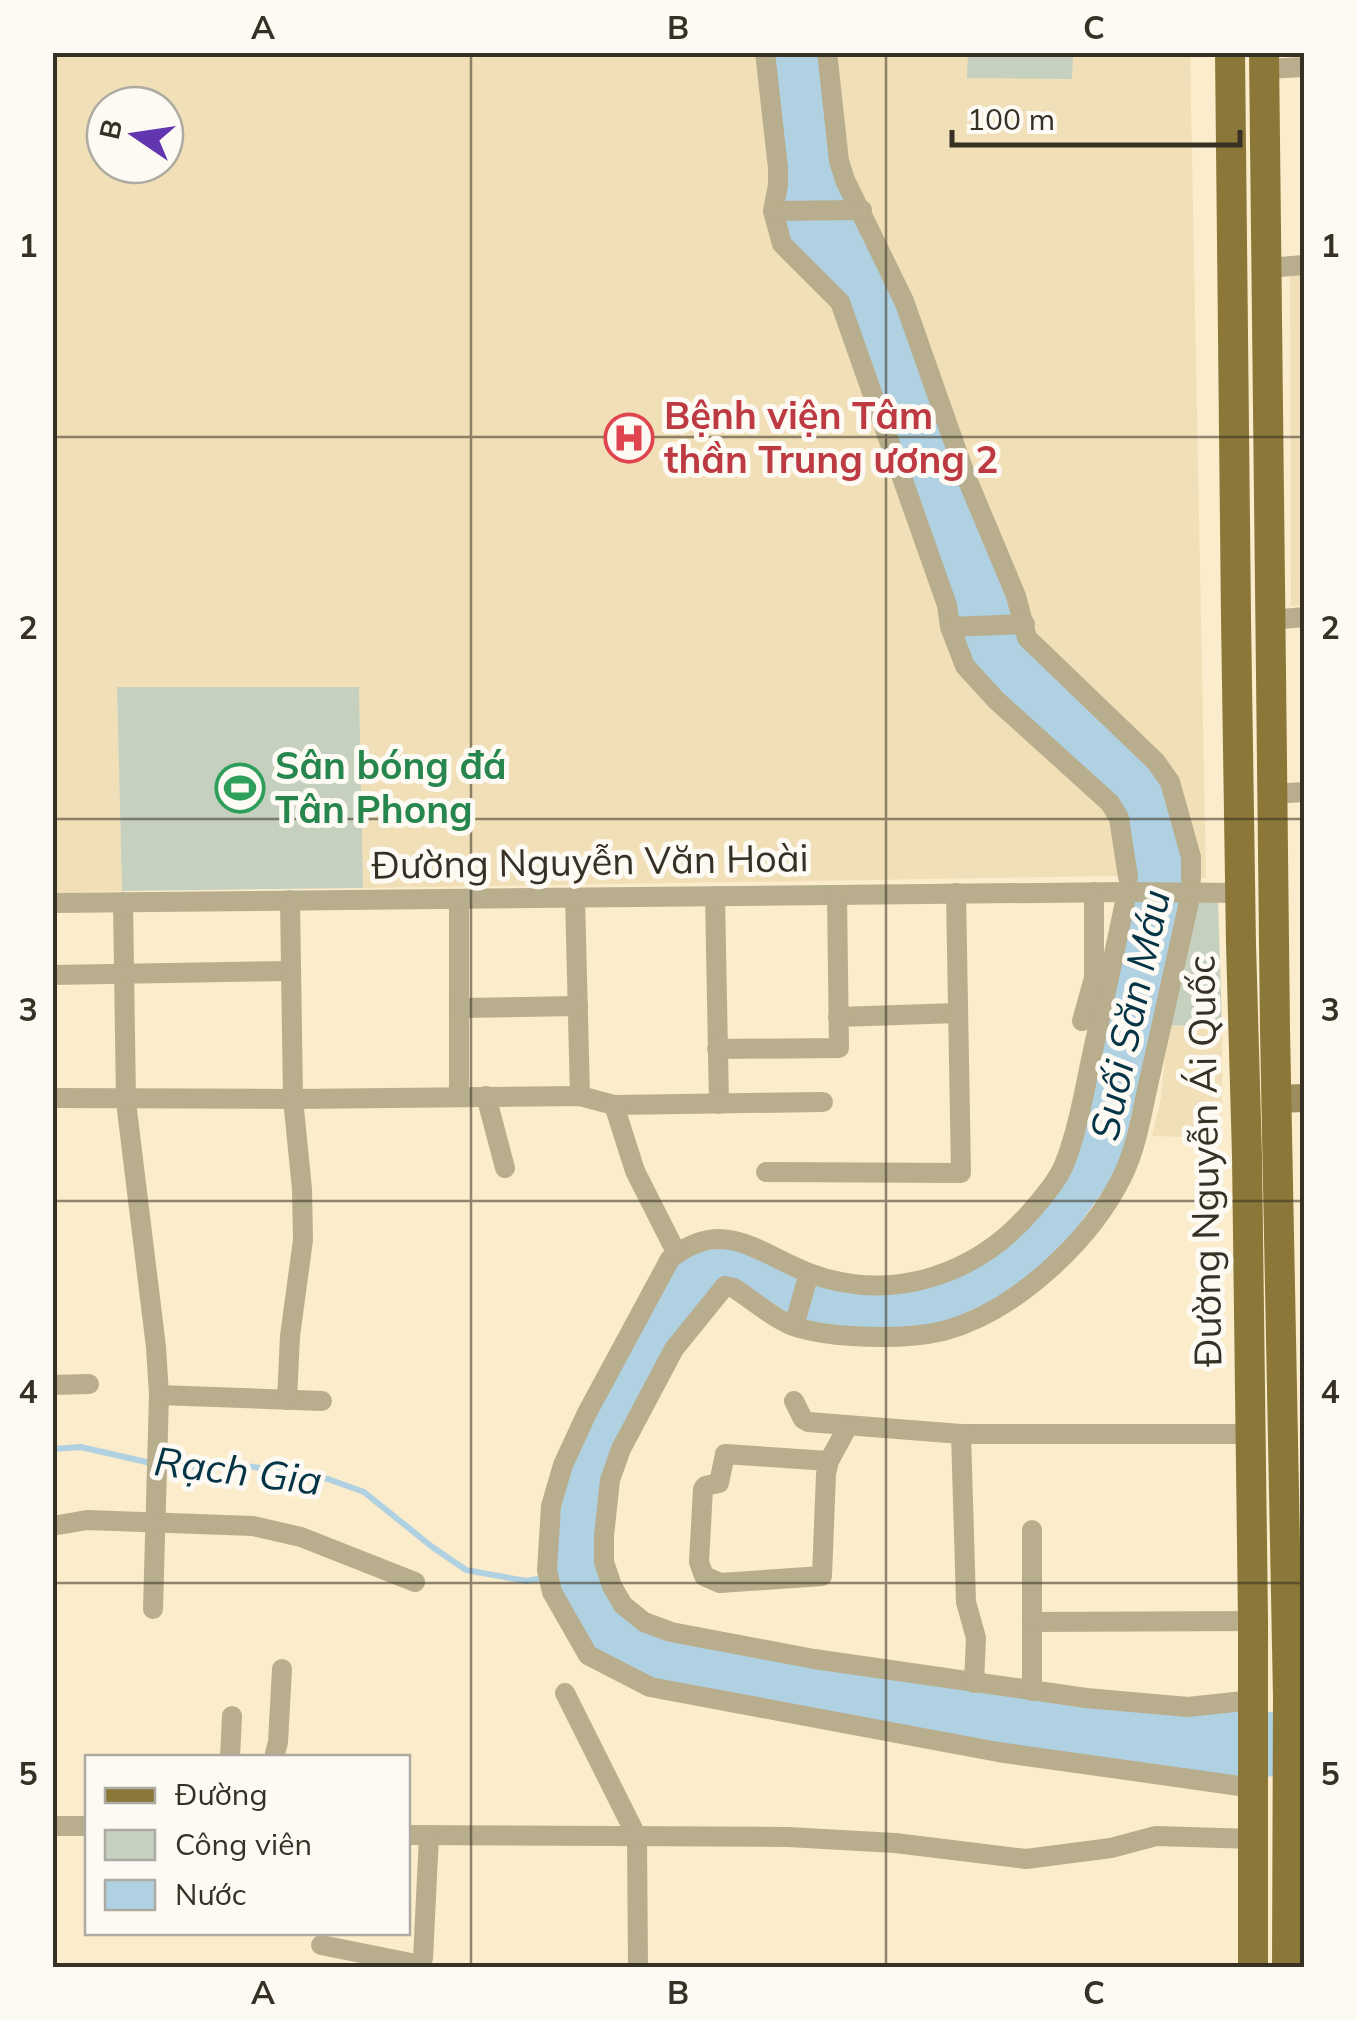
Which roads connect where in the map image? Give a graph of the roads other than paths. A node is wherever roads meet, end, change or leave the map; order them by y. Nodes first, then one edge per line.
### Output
1 (765, 52) edge
2 (827, 52) edge
3 (1264, 61) edge
4 (1230, 62) edge
5 (1304, 67) edge
6 (862, 210) junction
7 (773, 211) junction
8 (1304, 265) edge
9 (1266, 268) junction
10 (1304, 617) edge
11 (1270, 620) junction
12 (1025, 624) junction
13 (950, 626) junction
14 (1304, 792) edge
15 (1272, 794) junction
16 (1128, 884) junction
17 (1191, 886) junction
18 (1094, 892) junction
19 (1241, 893) junction
20 (956, 894) junction
21 (837, 895) junction
22 (715, 896) junction
23 (575, 898) junction
24 (459, 899) junction
25 (290, 900) junction
26 (123, 902) junction
27 (52, 903) edge
28 (291, 970) junction
29 (124, 974) junction
30 (52, 975) edge
31 (578, 1006) junction
32 (459, 1008) junction
33 (958, 1013) junction
34 (838, 1017) junction
35 (1082, 1021) dead end
36 (718, 1049) junction
37 (459, 1096) junction
38 (486, 1096) junction
39 (580, 1096) junction
40 (52, 1098) edge
41 (126, 1098) junction
42 (293, 1099) junction
43 (1276, 1099) edge
44 (823, 1102) dead end
45 (718, 1104) junction
46 (614, 1105) junction
47 (506, 1168) dead end
48 (766, 1172) dead end
49 (677, 1254) junction
50 (810, 1273) junction
51 (794, 1326) junction
52 (90, 1384) dead end
53 (52, 1385) edge
54 (159, 1396) junction
55 (287, 1400) junction
56 (794, 1400) dead end
57 (322, 1401) dead end
58 (848, 1426) junction
59 (961, 1434) junction
60 (1251, 1434) junction
61 (829, 1461) junction
62 (156, 1522) junction
63 (52, 1526) edge
64 (1032, 1530) dead end
65 (415, 1582) dead end
66 (153, 1609) dead end
67 (1253, 1621) junction
68 (1032, 1622) junction
69 (282, 1669) dead end
70 (974, 1682) junction
71 (1032, 1691) junction
72 (565, 1694) dead end
73 (1252, 1700) junction
74 (232, 1716) dead end
75 (230, 1755) edge
76 (275, 1755) edge
77 (1296, 1784) edge
78 (1254, 1788) junction
79 (52, 1826) edge
80 (85, 1826) edge
81 (418, 1835) edge
82 (637, 1837) junction
83 (1254, 1840) junction
84 (1296, 1894) edge
85 (321, 1945) dead end
86 (638, 1968) edge
87 (1253, 1968) edge
88 (1287, 1968) edge

1 - 7 street
2 - 6 street
3 - 4 main road
3 - 5 street
3 - 9 main road, Đường Nguyễn Ái Quốc
4 - 19 main road, Đường Nguyễn Ái Quốc
6 - 7 street
6 - 12 street
7 - 13 street
8 - 9 street
9 - 11 main road, Đường Nguyễn Ái Quốc
10 - 11 street
11 - 15 main road, Đường Nguyễn Ái Quốc
12 - 13 street
12 - 17 street
13 - 16 street
14 - 15 street
15 - 43 main road, Đường Nguyễn Ái Quốc
16 - 17 street, Đường Nguyễn Văn Hoài
16 - 18 street, Đường Nguyễn Văn Hoài
16 - 50 street
17 - 19 street
17 - 51 street
18 - 20 street, Đường Nguyễn Văn Hoài
18 - 35 street
19 - 43 main road, Đường Nguyễn Ái Quốc
20 - 21 street, Đường Nguyễn Văn Hoài
20 - 33 street
21 - 22 street, Đường Nguyễn Văn Hoài
21 - 34 street
22 - 23 street, Đường Nguyễn Văn Hoài
22 - 36 street
23 - 24 street, Đường Nguyễn Văn Hoài
23 - 31 street
24 - 25 street, Đường Nguyễn Văn Hoài
24 - 32 street
25 - 26 street, Đường Nguyễn Văn Hoài
25 - 28 street
26 - 27 street, Đường Nguyễn Văn Hoài
26 - 29 street
28 - 29 street
28 - 42 street
29 - 30 street
29 - 41 street
31 - 32 street
31 - 39 street
32 - 37 street
33 - 34 street
33 - 48 street
34 - 36 street
36 - 45 street
37 - 38 street
37 - 42 street
38 - 39 street
38 - 47 street
39 - 46 street
40 - 41 street
41 - 42 street
41 - 54 street
42 - 55 street
43 - 60 main road, Đường Nguyễn Ái Quốc
43 - 77 main road, Đường Nguyễn Ái Quốc
44 - 45 street
45 - 46 street
46 - 49 street
49 - 50 street
49 - 78 street
50 - 51 street
51 - 70 street
52 - 53 street
54 - 55 street
54 - 62 street
55 - 57 street
56 - 58 street
58 - 59 street
58 - 61 street
59 - 60 street
59 - 70 street
60 - 67 main road, Đường Nguyễn Ái Quốc
61 - 61 street
62 - 63 street
62 - 65 street
62 - 66 street
64 - 68 street
67 - 68 street
67 - 73 main road, Đường Nguyễn Ái Quốc
68 - 71 street
69 - 76 street
70 - 71 street
71 - 73 street
72 - 82 street
73 - 78 main road, Đường Nguyễn Ái Quốc
74 - 75 street
77 - 84 main road, Đường Nguyễn Ái Quốc
78 - 83 main road, Đường Nguyễn Ái Quốc
79 - 80 street
81 - 82 street
81 - 85 street
82 - 83 street
82 - 86 street
83 - 87 main road, Đường Nguyễn Ái Quốc
84 - 88 main road, Đường Nguyễn Ái Quốc

